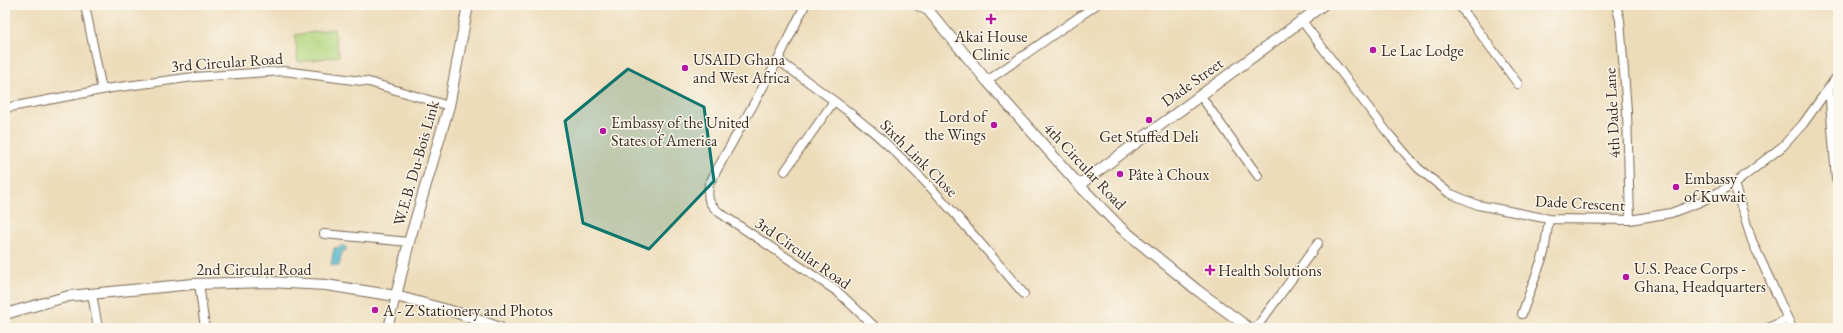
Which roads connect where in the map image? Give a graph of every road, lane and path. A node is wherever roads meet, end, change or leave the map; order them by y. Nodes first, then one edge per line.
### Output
1 (85, 5) edge
2 (468, 5) edge
3 (805, 5) edge
4 (918, 5) edge
5 (1096, 5) edge
6 (1323, 5) edge
7 (1459, 5) edge
8 (1616, 5) edge
9 (926, 8) edge
10 (1302, 21) junction
11 (778, 60) junction
12 (1838, 75) edge
13 (987, 81) junction
14 (1518, 84) dead end
15 (1829, 88) junction
16 (102, 90) junction
17 (1200, 95) junction
18 (834, 101) junction
19 (449, 106) junction
20 (5, 108) edge
21 (785, 171) dead end
22 (1258, 176) dead end
23 (1838, 183) edge
24 (1734, 184) junction
25 (1079, 185) junction
26 (1549, 219) junction
27 (1630, 220) junction
28 (324, 234) dead end
29 (410, 242) junction
30 (1318, 243) dead end
31 (199, 283) junction
32 (92, 294) junction
33 (1024, 294) dead end
34 (396, 296) junction
35 (5, 314) edge
36 (1522, 314) dead end
37 (1788, 319) junction
38 (98, 328) edge
39 (204, 328) edge
40 (388, 328) edge
41 (500, 328) edge
42 (876, 328) edge
43 (1249, 328) edge
44 (1256, 328) edge
45 (1768, 328) edge
46 (1792, 328) edge

1 - 16 street
2 - 19 street, W.E.B. Du-Bois Link
3 - 11 street
4 - 9 street, 4th Circular Road
5 - 13 street
6 - 10 street, Dade Street
7 - 14 street
8 - 27 street, 4th Dade Lane
9 - 13 street, 4th Circular Road
10 - 17 street, Dade Street
10 - 26 street, Dade Crescent
11 - 18 street, Sixth Link Close
11 - 42 street, 3rd Circular Road
12 - 15 street, Dade Crescent
13 - 25 street, 4th Circular Road
15 - 23 street
15 - 24 street, Dade Crescent
16 - 19 street, 3rd Circular Road
16 - 20 street, 3rd Circular Road
17 - 22 street
17 - 25 street, Dade Street
18 - 21 street
18 - 33 street, Sixth Link Close
19 - 29 street, W.E.B. Du-Bois Link
24 - 27 street, Dade Crescent
24 - 37 street
25 - 43 street, 4th Circular Road
26 - 27 street, Dade Crescent
26 - 36 street
28 - 29 street
29 - 34 street, W.E.B. Du-Bois Link
30 - 44 street
31 - 32 street, 2nd Circular Road
31 - 34 street, 2nd Circular Road
31 - 39 street
32 - 35 street, 2nd Circular Road
32 - 38 street
34 - 40 street, W.E.B. Du-Bois Link
34 - 41 street, 2nd Circular Road
37 - 45 street
37 - 46 street

